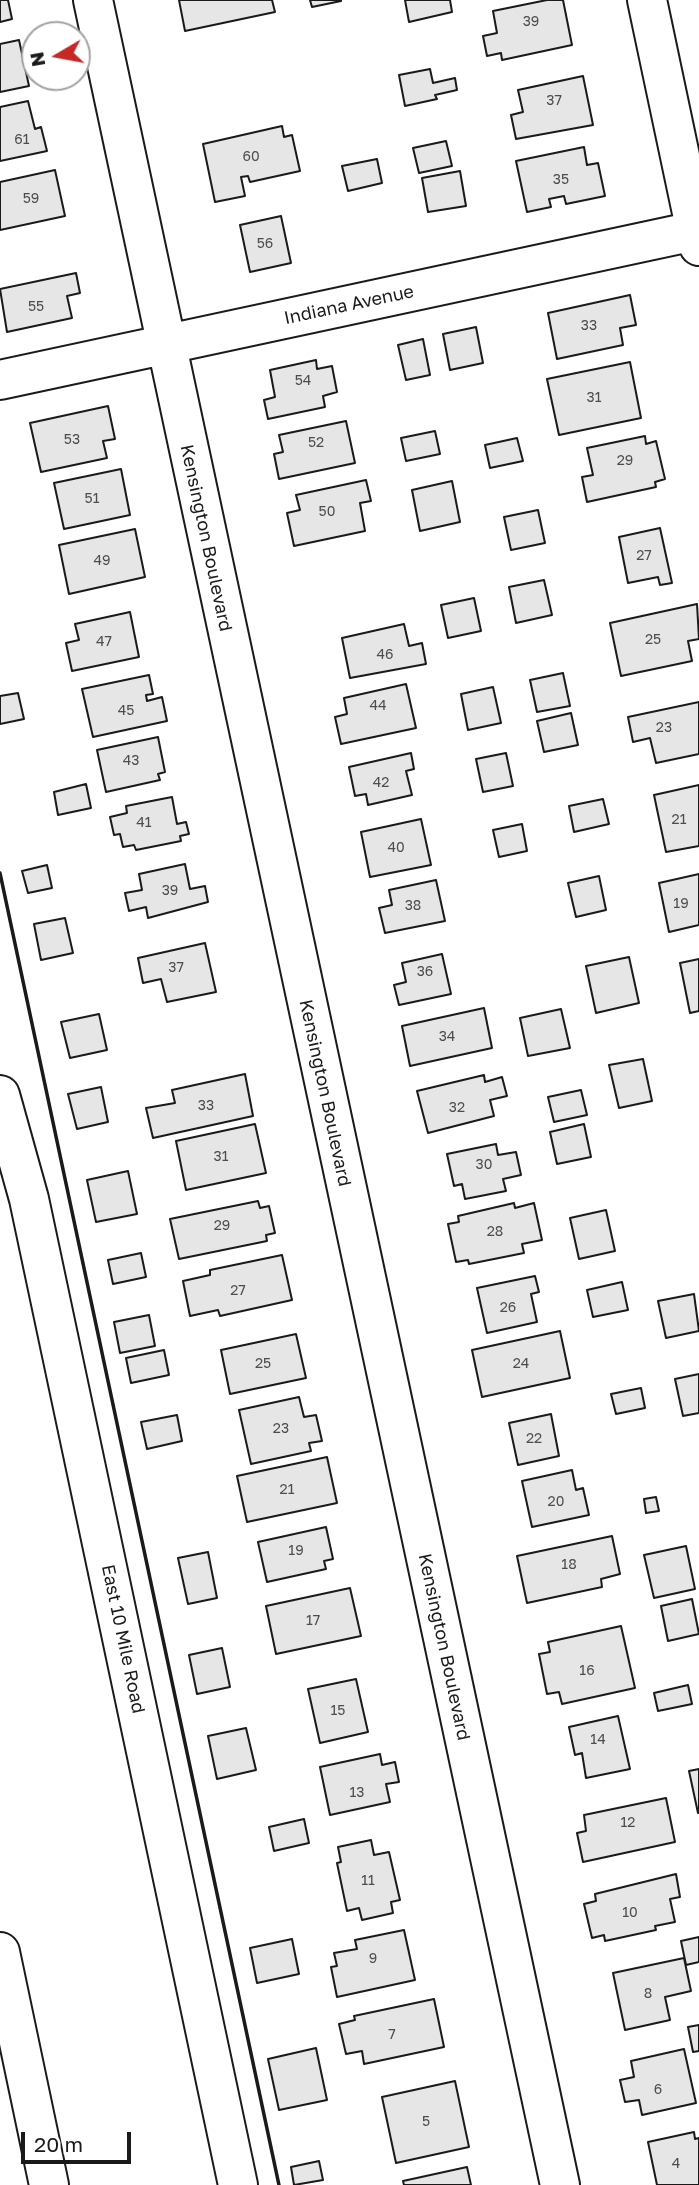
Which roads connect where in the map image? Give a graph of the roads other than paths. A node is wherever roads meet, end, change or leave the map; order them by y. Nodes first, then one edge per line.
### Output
1 (93, 0) edge
2 (647, 0) edge
3 (698, 236) edge
4 (165, 345) junction
5 (0, 380) edge
6 (0, 1095) edge
7 (0, 1952) edge
8 (49, 2185) edge
9 (238, 2185) edge
10 (560, 2185) edge

1 - 4 main road, Kensington Boulevard
2 - 3 main road
3 - 4 main road, Indiana Avenue
4 - 5 main road, Indiana Avenue
4 - 10 main road, Kensington Boulevard
6 - 9 main road, East 10 Mile Road
7 - 8 main road

